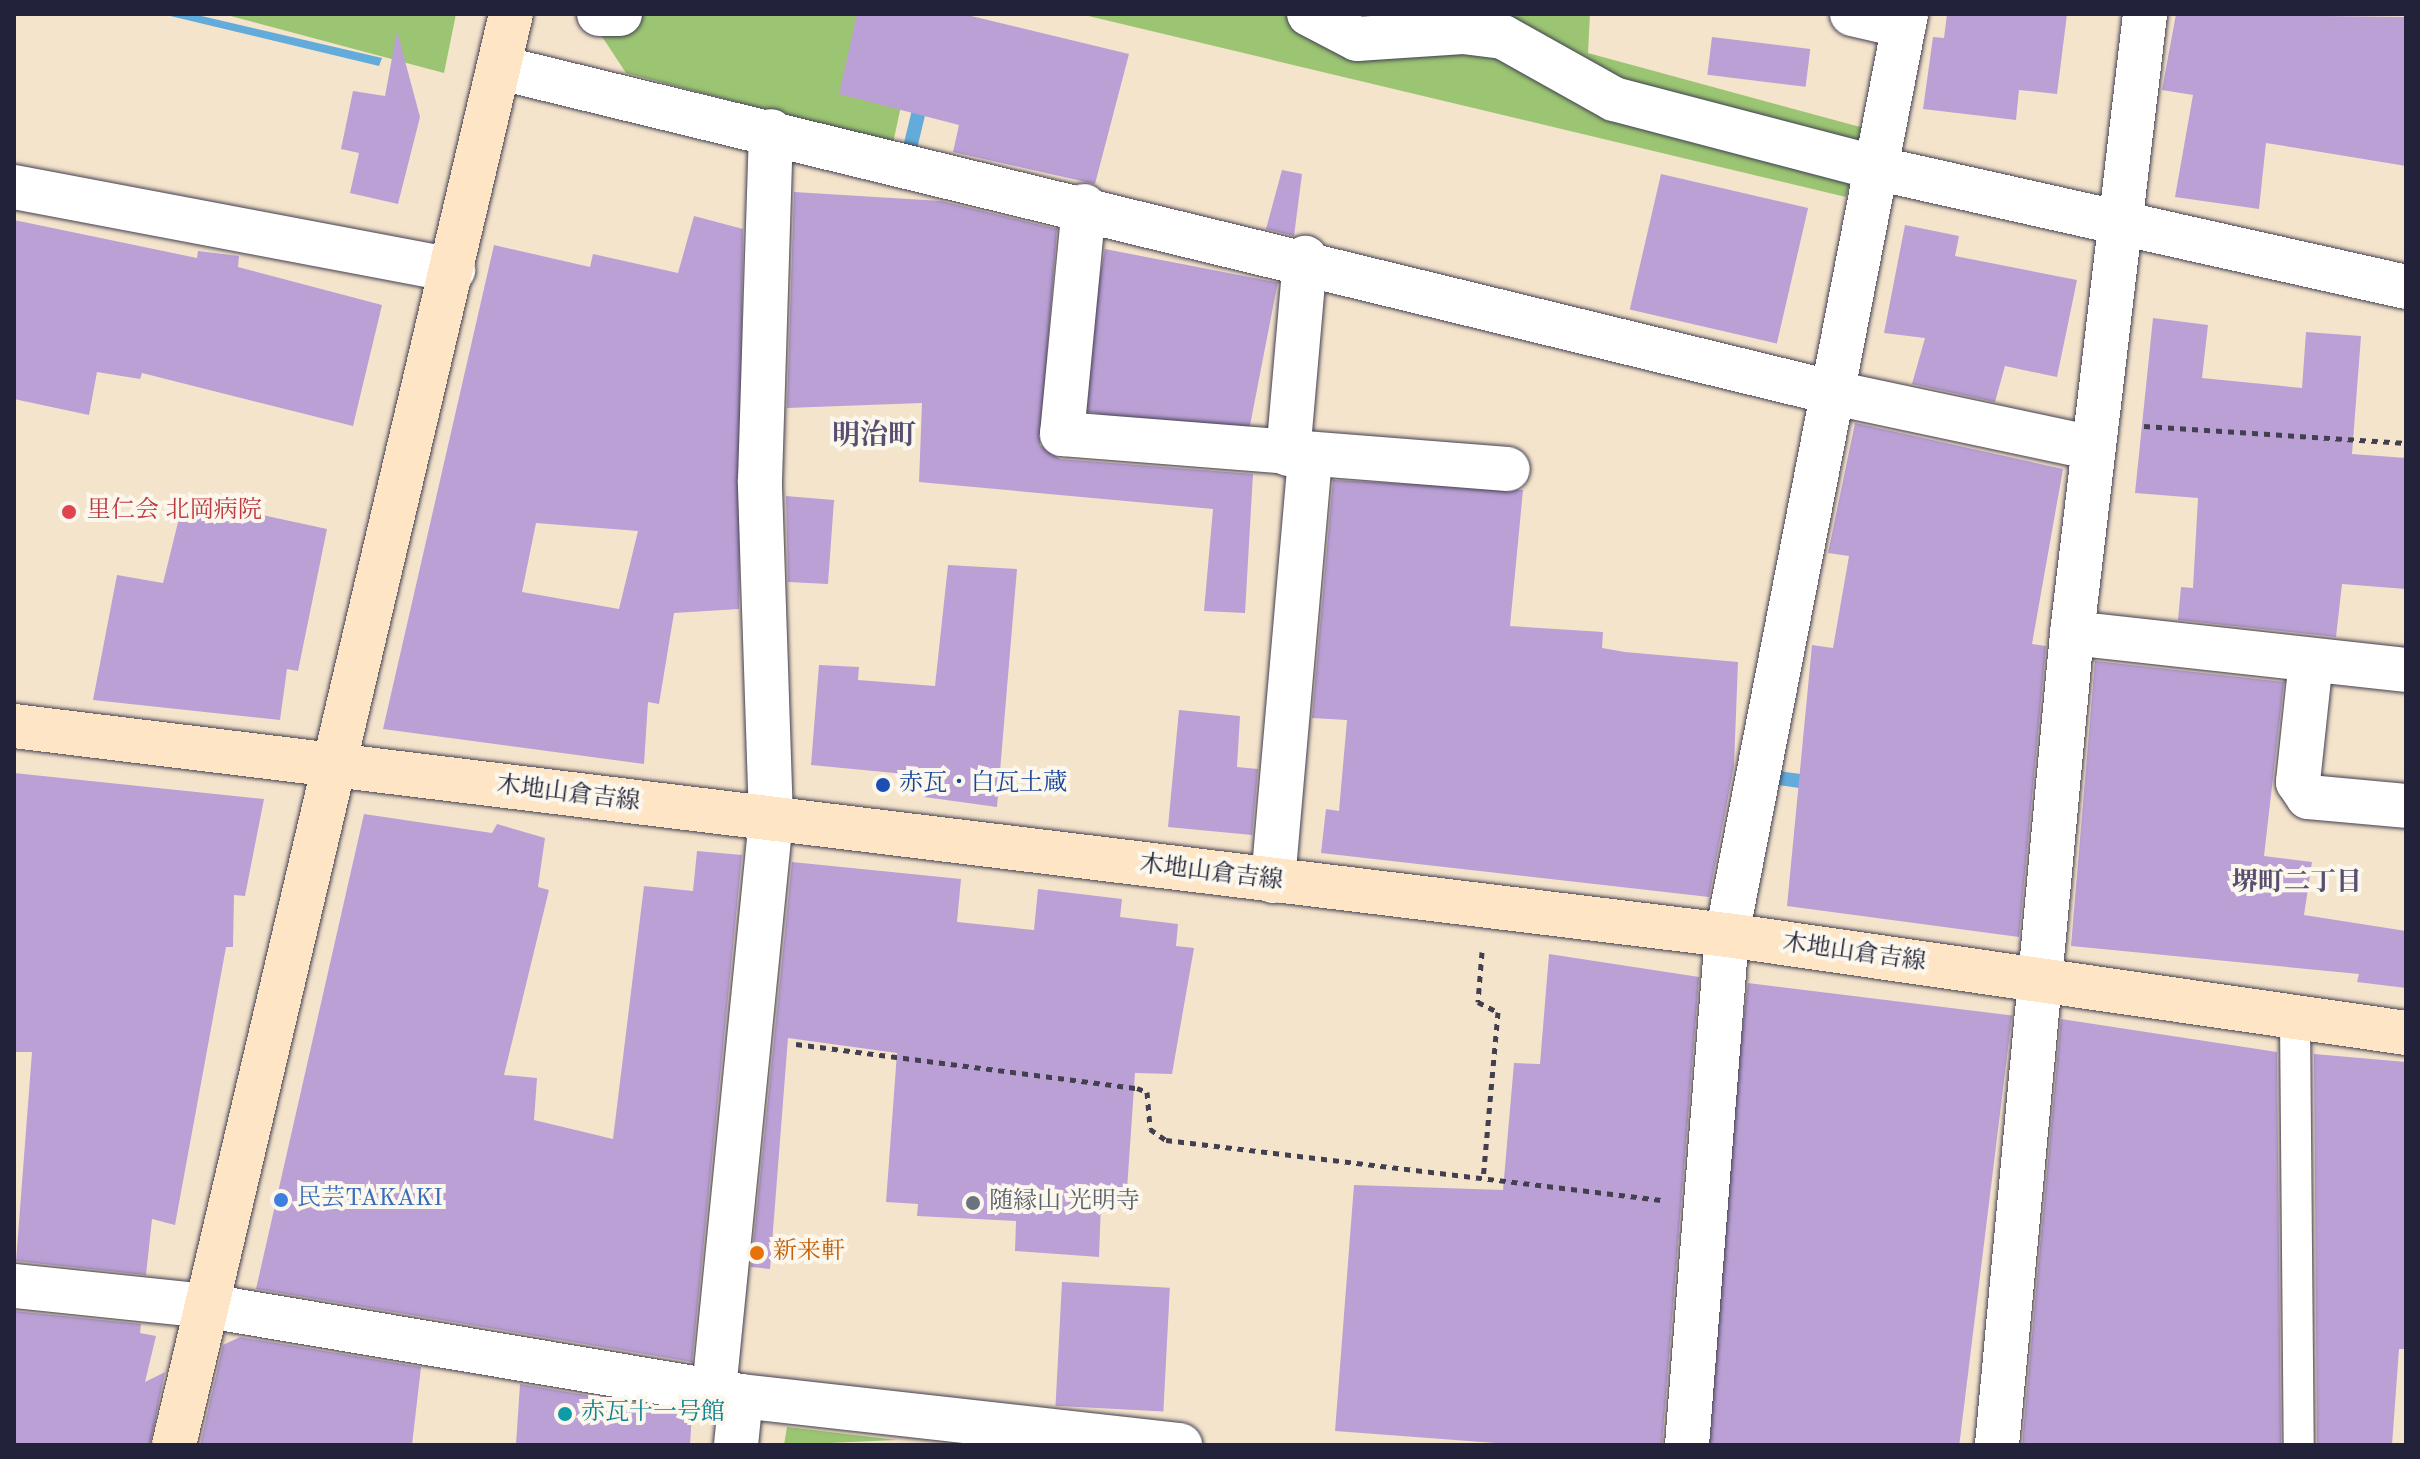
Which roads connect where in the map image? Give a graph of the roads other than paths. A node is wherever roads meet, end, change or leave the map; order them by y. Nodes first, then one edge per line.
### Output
1 (511, 14) edge
2 (599, 14) edge
3 (620, 14) edge
4 (1309, 14) edge
5 (1852, 14) edge
6 (2145, 14) edge
7 (1905, 20) edge
8 (501, 68) junction
9 (771, 131) junction
10 (1880, 169) junction
11 (14, 187) edge
12 (1084, 206) junction
13 (2121, 223) junction
14 (1305, 258) junction
15 (453, 270) junction
16 (2406, 287) edge
17 (1830, 392) junction
18 (2095, 435) junction
19 (1299, 455) junction
20 (1508, 469) dead end
21 (2072, 633) junction
22 (2311, 660) junction
23 (2406, 670) edge
24 (14, 726) edge
25 (335, 767) junction
26 (2406, 806) edge
27 (771, 819) junction
28 (1273, 881) junction
29 (1727, 935) junction
30 (2038, 981) junction
31 (2295, 1020) junction
32 (2406, 1033) edge
33 (14, 1286) edge
34 (208, 1306) junction
35 (728, 1393) junction
36 (174, 1445) edge
37 (736, 1445) edge
38 (1180, 1445) edge
39 (1687, 1445) edge
40 (1997, 1445) edge
41 (2299, 1445) edge

1 - 8 main road
2 - 3 street
4 - 10 street
5 - 7 street
6 - 13 street
7 - 10 street
8 - 9 street
8 - 15 main road
9 - 12 street
9 - 27 street
10 - 13 street
10 - 17 street
11 - 15 street
12 - 14 street
12 - 19 street
13 - 16 street
13 - 18 street
14 - 17 street
14 - 19 street
15 - 25 main road
17 - 18 street
17 - 29 street
18 - 21 street
19 - 20 street
19 - 28 street
21 - 22 street
21 - 30 street
22 - 23 street
22 - 26 street
24 - 25 main road, 木地山倉吉線
25 - 27 main road, 木地山倉吉線
25 - 34 main road
27 - 28 main road, 木地山倉吉線
27 - 35 street
28 - 29 main road, 木地山倉吉線
29 - 30 main road, 木地山倉吉線
29 - 39 street
30 - 31 main road, 木地山倉吉線
30 - 40 street
31 - 32 main road, 木地山倉吉線
31 - 41 lane
33 - 34 street
34 - 35 street
34 - 36 main road
35 - 37 street
35 - 38 street

